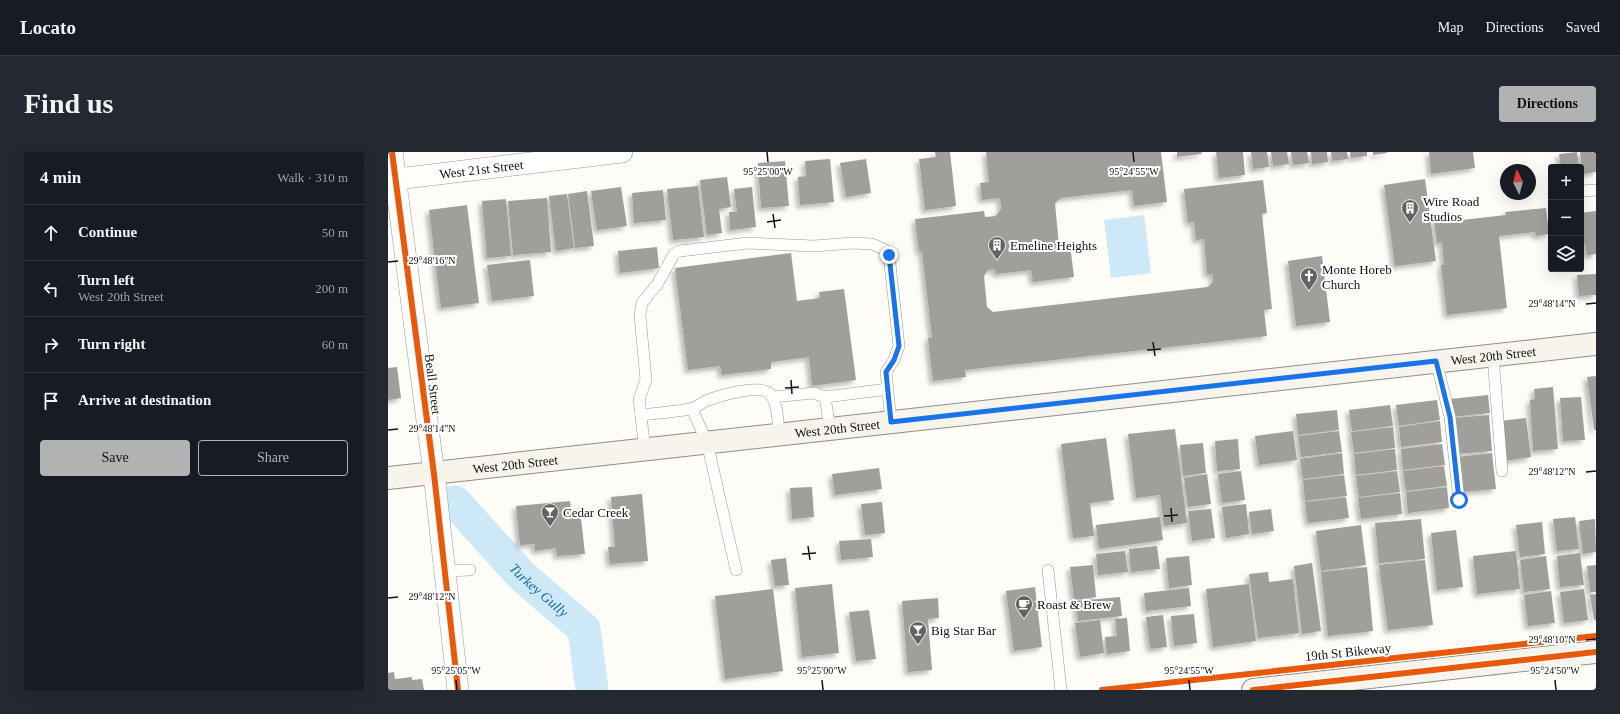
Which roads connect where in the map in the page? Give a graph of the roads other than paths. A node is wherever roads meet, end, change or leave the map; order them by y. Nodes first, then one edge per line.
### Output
1 (392, 152) edge
2 (622, 152) edge
3 (392, 179) edge
4 (1596, 190) edge
5 (1584, 191) edge
6 (1596, 344) edge
7 (1493, 356) junction
8 (1436, 361) junction
9 (888, 389) junction
10 (772, 397) junction
11 (825, 397) junction
12 (692, 409) junction
13 (641, 415) junction
14 (891, 422) junction
15 (830, 429) junction
16 (779, 435) junction
17 (707, 442) junction
18 (645, 450) junction
19 (1502, 471) dead end
20 (434, 474) junction
21 (388, 478) edge
22 (1459, 500) dead end
23 (470, 570) dead end
24 (736, 570) dead end
25 (1048, 570) dead end
26 (446, 572) junction
27 (1596, 652) edge
28 (458, 690) edge
29 (1061, 690) edge
30 (1253, 690) edge

1 - 3 street, Beall Street
2 - 3 street, West 21st Street
3 - 20 street, Beall Street
4 - 5 lane
6 - 7 main road, West 20th Street
7 - 8 main road, West 20th Street
7 - 19 lane
8 - 14 main road, West 20th Street
8 - 22 lane
9 - 11 lane
9 - 13 lane
9 - 14 lane
10 - 11 lane
10 - 12 lane
10 - 16 lane
11 - 15 lane
12 - 13 lane
12 - 17 lane
13 - 18 lane
14 - 15 main road, West 20th Street
15 - 16 main road, West 20th Street
16 - 17 main road, West 20th Street
17 - 18 main road, West 20th Street
17 - 24 lane
18 - 20 main road, West 20th Street
20 - 21 main road, West 20th Street
20 - 26 street, Beall Street
23 - 26 lane
25 - 29 lane
26 - 28 street, Beall Street
27 - 30 main road

